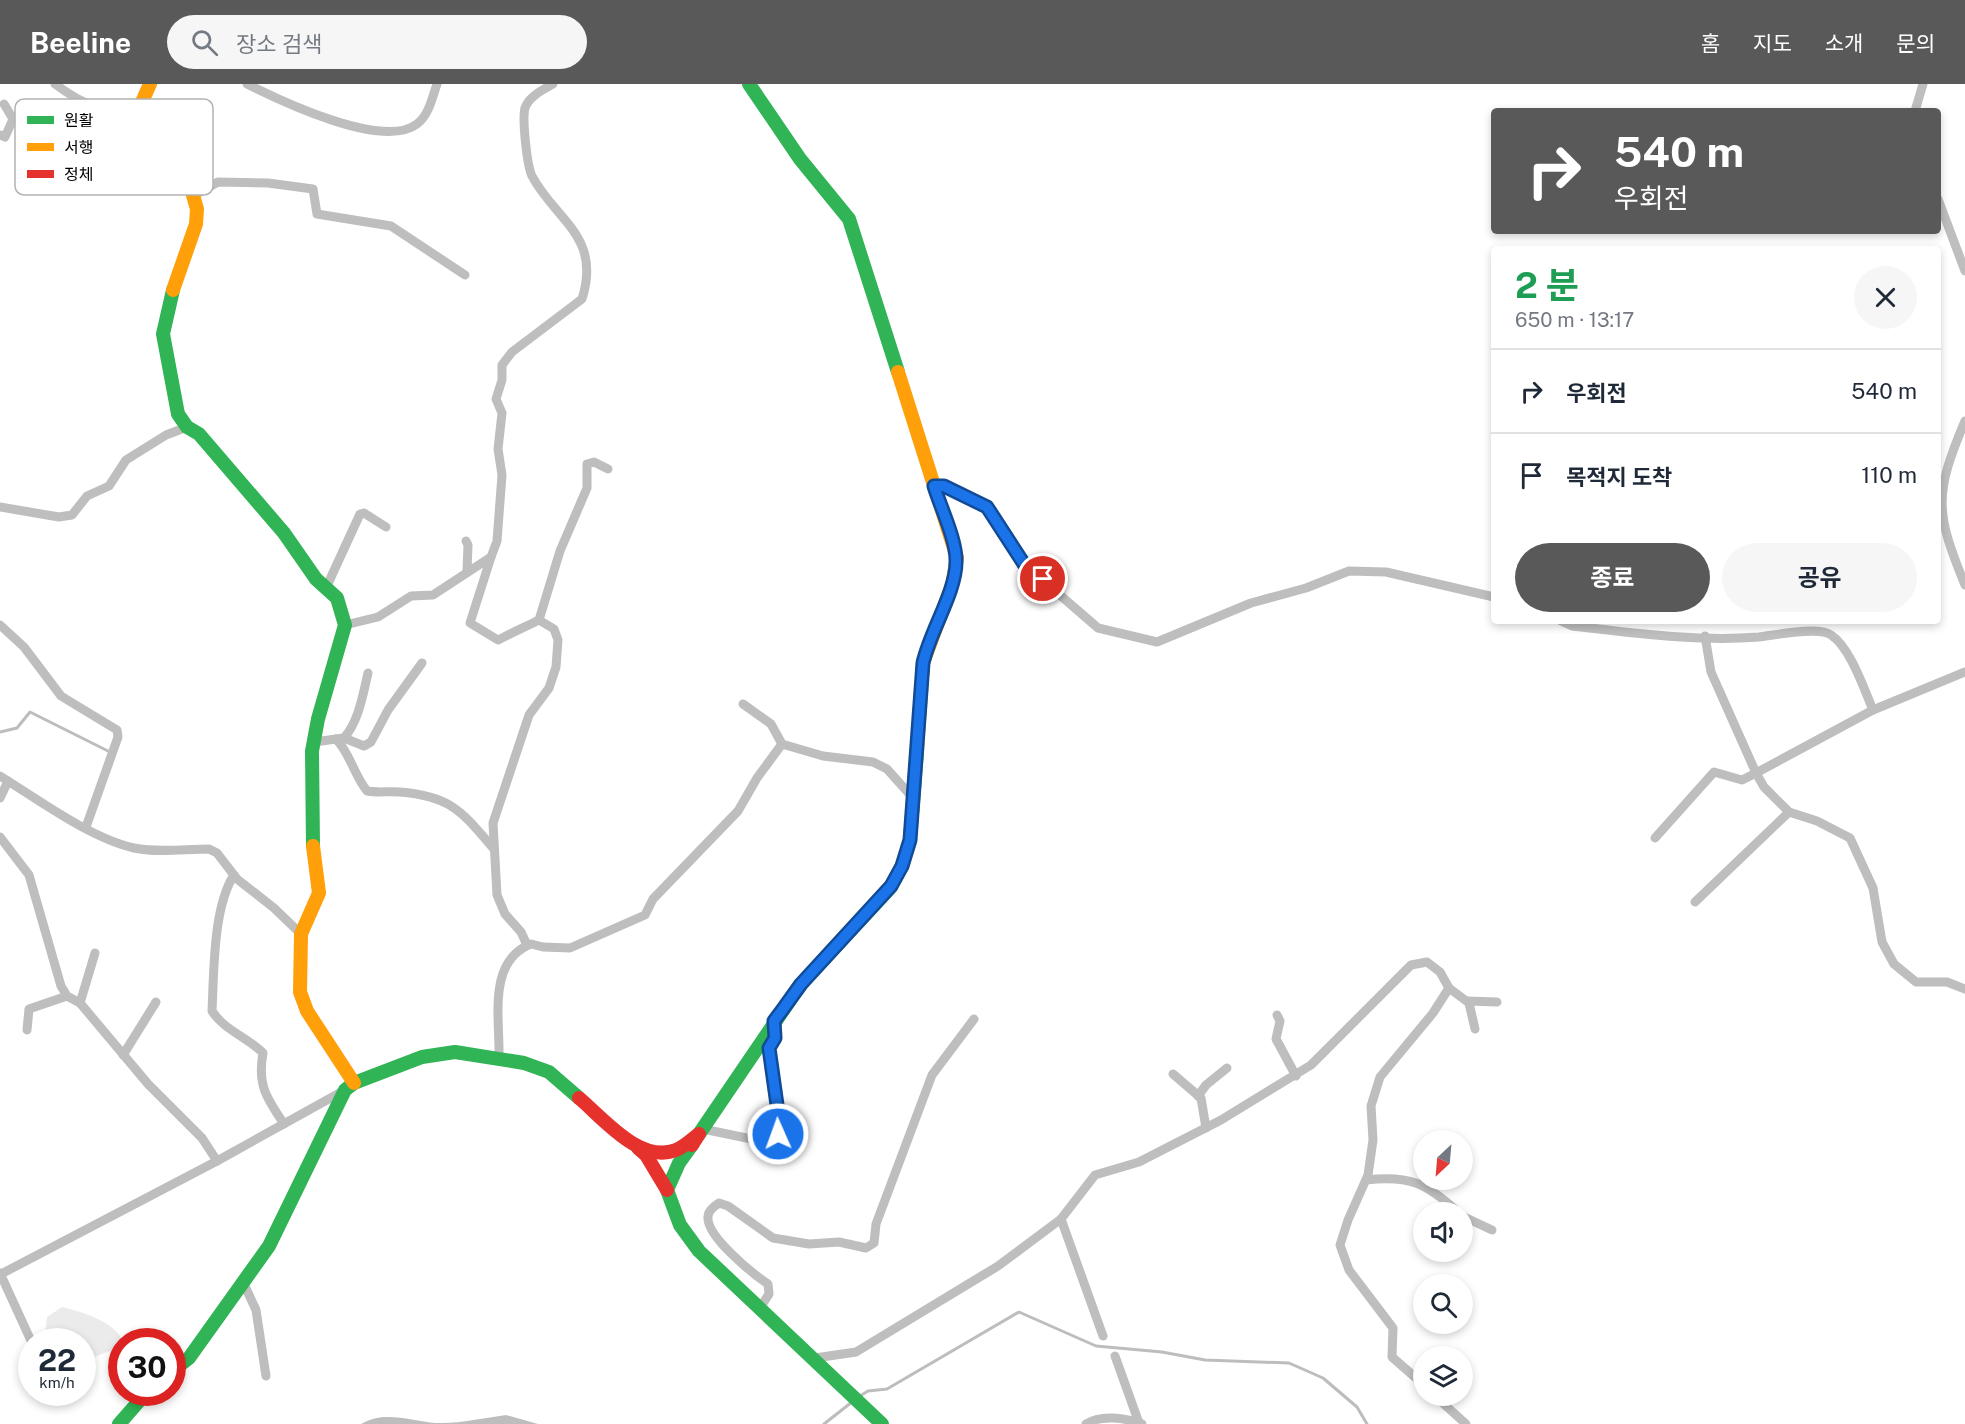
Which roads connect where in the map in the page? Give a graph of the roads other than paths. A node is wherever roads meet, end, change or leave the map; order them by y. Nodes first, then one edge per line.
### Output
1 (55, 84) edge
2 (150, 84) edge
3 (248, 84) edge
4 (437, 84) edge
5 (553, 84) edge
6 (748, 84) edge
7 (1923, 84) edge
8 (74, 99) edge
9 (142, 99) edge
10 (4, 104) dead end
11 (1916, 108) edge
12 (0, 135) edge
13 (213, 185) edge
14 (193, 196) edge
15 (1941, 207) edge
16 (1965, 271) edge
17 (465, 275) dead end
18 (1965, 421) edge
19 (187, 427) junction
20 (608, 469) dead end
21 (934, 486) junction
22 (1941, 494) edge
23 (1941, 505) edge
24 (0, 507) edge
25 (386, 527) dead end
26 (465, 541) dead end
27 (491, 557) junction
28 (467, 571) junction
29 (1965, 585) edge
30 (326, 588) junction
31 (1491, 596) edge
32 (539, 620) junction
33 (1568, 624) edge
34 (0, 625) edge
35 (345, 625) junction
36 (1705, 636) junction
37 (422, 663) dead end
38 (1965, 672) edge
39 (368, 673) dead end
40 (743, 704) dead end
41 (1873, 710) junction
42 (340, 738) junction
43 (314, 742) junction
44 (782, 744) junction
45 (1756, 773) junction
46 (4, 778) edge
47 (0, 798) edge
48 (913, 798) junction
49 (1789, 812) junction
50 (86, 827) junction
51 (0, 837) edge
52 (1655, 838) dead end
53 (494, 849) junction
54 (234, 875) junction
55 (1695, 902) dead end
56 (301, 934) junction
57 (527, 945) junction
58 (95, 953) dead end
59 (1449, 988) junction
60 (1965, 989) edge
61 (67, 996) junction
62 (1467, 1001) junction
63 (156, 1002) dead end
64 (1497, 1002) dead end
65 (80, 1003) junction
66 (1277, 1015) dead end
67 (974, 1019) dead end
68 (774, 1021) junction
69 (1475, 1029) dead end
70 (27, 1030) dead end
71 (123, 1055) junction
72 (500, 1058) junction
73 (1227, 1068) dead end
74 (1173, 1074) dead end
75 (1296, 1076) junction
76 (350, 1087) junction
77 (1198, 1096) junction
78 (284, 1124) junction
79 (1206, 1128) junction
80 (701, 1132) junction
81 (638, 1148) junction
82 (217, 1161) junction
83 (1366, 1180) junction
84 (667, 1190) junction
85 (1447, 1202) edge
86 (1061, 1220) junction
87 (1473, 1221) edge
88 (1492, 1230) dead end
89 (0, 1274) edge
90 (243, 1282) junction
91 (760, 1308) junction
92 (25, 1328) edge
93 (1103, 1336) dead end
94 (1114, 1356) dead end
95 (815, 1358) junction
96 (186, 1360) edge
97 (1413, 1375) edge
98 (266, 1376) dead end
99 (135, 1406) edge
100 (1446, 1406) edge
101 (1141, 1423) edge
102 (119, 1424) edge
103 (882, 1424) edge
104 (1086, 1424) edge
105 (1466, 1424) edge

1 - 8 street
2 - 9 street
3 - 4 street
5 - 27 street
6 - 21 street
7 - 11 street
10 - 12 street
13 - 17 street
14 - 19 street
15 - 16 street
18 - 22 street
19 - 24 street
19 - 30 street
20 - 32 street
21 - 31 street
21 - 48 street
23 - 29 street
25 - 30 street
26 - 28 street
27 - 28 street
27 - 32 street
28 - 35 street
30 - 35 street
32 - 53 street
33 - 36 street
34 - 50 street
35 - 43 street
36 - 41 street
36 - 45 street
37 - 42 street
38 - 41 street
39 - 42 street
40 - 44 street
41 - 45 street
42 - 43 street
42 - 53 street
43 - 56 street
44 - 48 street
44 - 57 street
45 - 49 street
45 - 52 street
46 - 47 street
46 - 50 street
48 - 68 street
49 - 55 street
49 - 60 street
50 - 54 street
51 - 61 street
53 - 57 street
54 - 56 street
54 - 78 street
56 - 76 street
57 - 72 street
58 - 65 street
59 - 62 street
59 - 75 street
59 - 83 street
61 - 65 street
61 - 70 street
62 - 64 street
62 - 69 street
63 - 71 street
65 - 71 street
66 - 75 street
67 - 91 street
68 - 80 street
68 - 80 street
71 - 82 street
72 - 76 street
72 - 81 street
73 - 77 street
74 - 77 street
75 - 79 street
76 - 78 street
76 - 90 street
77 - 79 street
78 - 82 street
79 - 86 street
80 - 81 street
80 - 84 street
81 - 84 street
82 - 89 street
83 - 85 street
83 - 97 street
84 - 91 street
86 - 93 street
86 - 95 street
87 - 88 street
89 - 92 street
90 - 96 street
90 - 98 street
91 - 95 street
94 - 101 street
95 - 103 street
99 - 102 street
100 - 105 street
101 - 104 street

